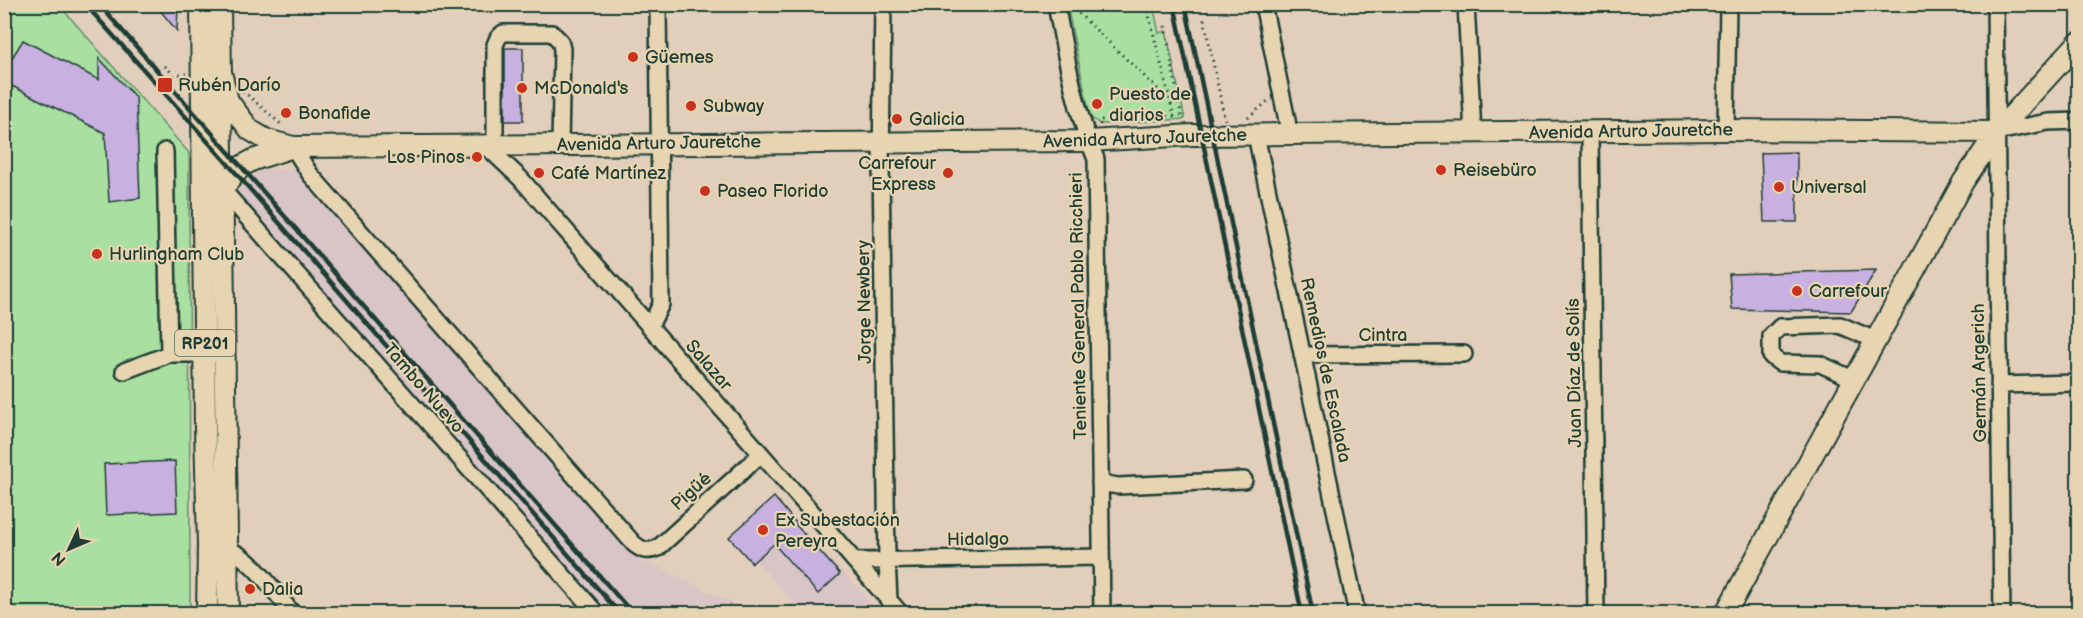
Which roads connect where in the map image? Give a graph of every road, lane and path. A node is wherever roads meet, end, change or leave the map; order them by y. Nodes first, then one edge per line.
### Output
1 (201, 4) edge
2 (220, 4) edge
3 (658, 4) edge
4 (883, 4) edge
5 (1056, 4) edge
6 (1070, 4) edge
7 (1146, 4) edge
8 (1263, 4) edge
9 (1466, 4) edge
10 (1728, 4) edge
11 (1995, 4) edge
12 (1204, 19) dead end
13 (1165, 26) dead end
14 (2079, 43) edge
15 (165, 66) dead end
16 (212, 72) junction
17 (1170, 102) junction
18 (222, 116) junction
19 (2079, 122) edge
20 (283, 126) dead end
21 (1726, 130) junction
22 (1590, 132) junction
23 (1997, 132) junction
24 (1473, 133) junction
25 (1228, 135) junction
26 (1256, 135) junction
27 (1290, 135) junction
28 (1185, 136) junction
29 (881, 141) junction
30 (1093, 141) junction
31 (659, 143) junction
32 (560, 144) junction
33 (490, 145) junction
34 (285, 149) junction
35 (165, 151) dead end
36 (222, 189) junction
37 (650, 326) junction
38 (1875, 340) junction
39 (169, 354) junction
40 (205, 354) junction
41 (225, 354) junction
42 (1464, 354) dead end
43 (1302, 355) junction
44 (124, 371) dead end
45 (1853, 380) junction
46 (2079, 383) edge
47 (1999, 385) junction
48 (761, 454) junction
49 (1244, 480) dead end
50 (1100, 483) junction
51 (208, 545) junction
52 (228, 548) junction
53 (1101, 557) junction
54 (887, 560) junction
55 (855, 561) junction
56 (889, 600) junction
57 (207, 614) edge
58 (228, 614) edge
59 (293, 614) edge
60 (597, 614) edge
61 (901, 614) edge
62 (1102, 614) edge
63 (1357, 614) edge
64 (1596, 614) edge
65 (1725, 614) edge
66 (2002, 614) edge

1 - 16 main road, RP201
2 - 16 main road, RP201
3 - 31 street
4 - 29 street, Jorge Newbery
5 - 30 street, Teniente General Pablo Ricchieri
6 - 17 path
7 - 17 path
8 - 27 street
9 - 24 street
10 - 21 street
11 - 23 street, Germán Argerich
12 - 25 path
13 - 28 path
14 - 23 main road
15 - 16 path
16 - 18 main road, RP201
16 - 20 path
16 - 34 main road
16 - 40 main road, RP201
17 - 30 path
18 - 34 main road
18 - 36 main road, RP201
19 - 23 street
21 - 22 main road, Avenida Arturo Jauretche
21 - 23 main road, Avenida Arturo Jauretche
22 - 24 main road, Avenida Arturo Jauretche
22 - 64 street, Juan Díaz de Solís
23 - 38 main road
23 - 47 street, Germán Argerich
24 - 27 main road, Avenida Arturo Jauretche
25 - 26 main road, Avenida Arturo Jauretche
25 - 28 main road, Avenida Arturo Jauretche
26 - 27 main road, Avenida Arturo Jauretche
26 - 43 street, Remedios de Escalada
28 - 30 main road, Avenida Arturo Jauretche
29 - 30 main road, Avenida Arturo Jauretche
29 - 31 main road, Avenida Arturo Jauretche
29 - 54 street, Jorge Newbery
30 - 50 street, Teniente General Pablo Ricchieri
31 - 32 main road, Avenida Arturo Jauretche
31 - 37 street
32 - 33 main road, Avenida Arturo Jauretche
32 - 33 street
33 - 34 main road, Avenida Arturo Jauretche
33 - 37 street, Salazar
34 - 36 main road
34 - 48 street, Pigüé
35 - 39 street
36 - 41 main road, RP201
36 - 60 street, Tambo Nuevo
37 - 48 street, Salazar
38 - 45 main road
38 - 45 street
39 - 40 street
39 - 44 street
40 - 41 street
40 - 51 main road, RP201
41 - 52 main road, RP201
42 - 43 street, Cintra
43 - 63 street, Remedios de Escalada
45 - 65 main road
46 - 47 street
47 - 66 street, Germán Argerich
48 - 55 street, Salazar
49 - 50 street
50 - 53 street, Teniente General Pablo Ricchieri
51 - 52 street
51 - 57 main road, RP201
52 - 58 main road, RP201
52 - 59 street
53 - 54 street, Hidalgo
53 - 62 street, Teniente General Pablo Ricchieri
54 - 55 street, Hidalgo
54 - 56 street, Jorge Newbery
55 - 56 street, Salazar
56 - 61 street, Salazar

